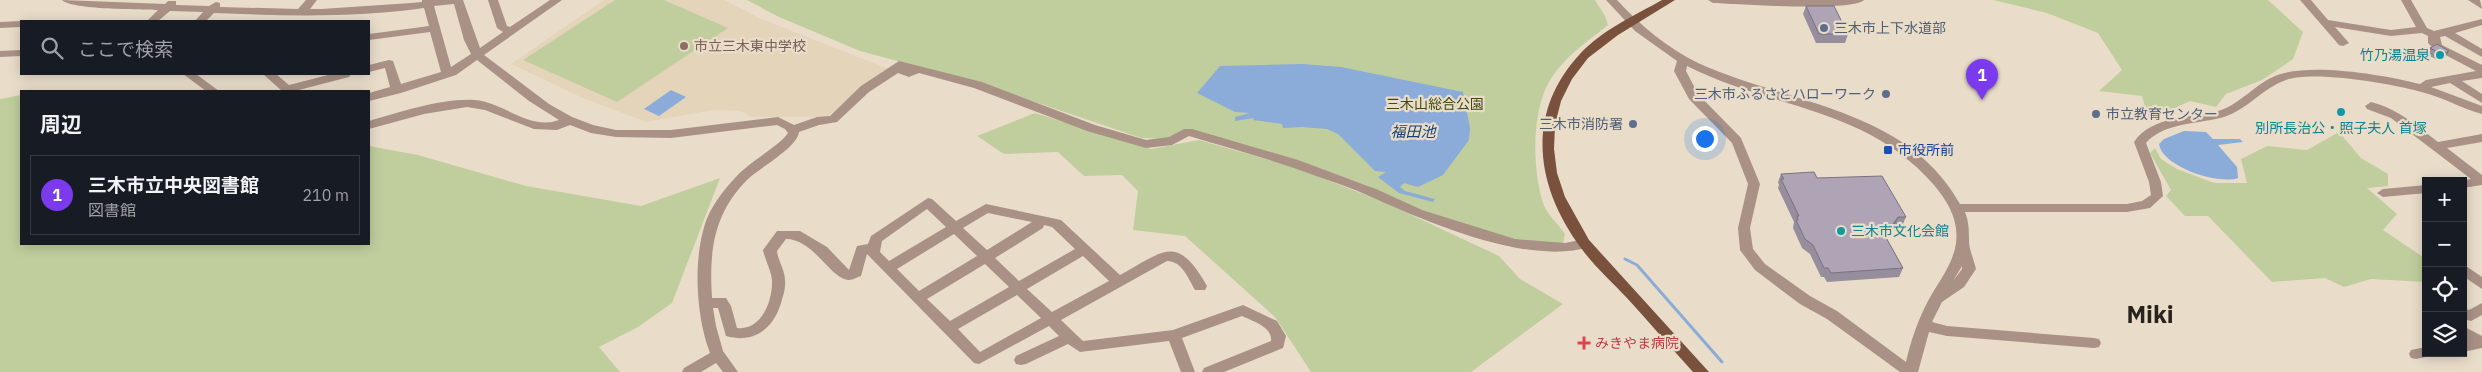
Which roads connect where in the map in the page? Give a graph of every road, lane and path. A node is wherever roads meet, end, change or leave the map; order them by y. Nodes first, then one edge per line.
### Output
1 (67, 0) edge
2 (312, 0) edge
3 (457, 0) edge
4 (493, 0) edge
5 (557, 0) edge
6 (1611, 0) edge
7 (1670, 0) edge
8 (1713, 0) edge
9 (1859, 0) edge
10 (2305, 0) edge
11 (2406, 0) edge
12 (2474, 0) edge
13 (427, 2) edge
14 (172, 3) edge
15 (218, 4) edge
16 (2482, 6) edge
17 (302, 15) edge
18 (153, 20) edge
19 (201, 20) edge
20 (1631, 22) junction
21 (2323, 22) junction
22 (2482, 22) edge
23 (20, 24) edge
24 (0, 25) edge
25 (435, 28) junction
26 (512, 31) junction
27 (2434, 32) junction
28 (370, 37) edge
29 (2343, 43) dead end
30 (20, 53) edge
31 (0, 54) edge
32 (2482, 54) edge
33 (477, 55) junction
34 (1683, 60) junction
35 (370, 68) edge
36 (2482, 72) edge
37 (447, 73) junction
38 (190, 75) edge
39 (270, 75) edge
40 (341, 75) edge
41 (2451, 79) junction
42 (2425, 89) junction
43 (212, 90) edge
44 (288, 90) edge
45 (397, 90) junction
46 (370, 98) edge
47 (2482, 99) edge
48 (2371, 106) dead end
49 (2482, 110) edge
50 (569, 121) junction
51 (370, 125) edge
52 (792, 130) junction
53 (2482, 138) edge
54 (2436, 146) junction
55 (2482, 181) edge
56 (2467, 183) edge
57 (2422, 189) edge
58 (2383, 193) dead end
59 (1956, 208) junction
60 (1040, 220) junction
61 (955, 227) junction
62 (1585, 244) junction
63 (873, 248) junction
64 (1085, 249) junction
65 (986, 257) junction
66 (889, 268) junction
67 (2467, 272) edge
68 (1119, 282) junction
69 (2482, 284) edge
70 (1200, 286) dead end
71 (1018, 288) junction
72 (918, 298) junction
73 (708, 304) junction
74 (2482, 308) edge
75 (2467, 315) edge
76 (1051, 319) junction
77 (1924, 325) junction
78 (949, 328) junction
79 (2467, 334) edge
80 (1174, 335) junction
81 (1069, 337) junction
82 (2094, 343) dead end
83 (2482, 343) edge
84 (2467, 346) edge
85 (718, 355) junction
86 (1021, 360) dead end
87 (689, 372) edge
88 (731, 372) edge
89 (1188, 372) edge
90 (1208, 372) edge
91 (1702, 372) edge
92 (1910, 372) edge

1 - 14 street
2 - 17 street
3 - 13 street
3 - 33 street
4 - 26 street
5 - 26 street
6 - 20 street
7 - 20 main road
8 - 9 street
10 - 21 street
11 - 27 street
12 - 16 street
13 - 17 street
13 - 25 street
14 - 15 street
14 - 18 street
15 - 17 street
15 - 19 street
20 - 34 street
20 - 62 main road
21 - 27 street
21 - 29 street
22 - 27 street
23 - 24 street
25 - 28 street
25 - 37 street
26 - 33 street
27 - 32 street
27 - 36 street
30 - 31 street
33 - 37 street
33 - 50 street
34 - 59 street
34 - 92 street
35 - 45 street
36 - 41 street
37 - 45 street
38 - 43 street
39 - 44 street
40 - 44 street
41 - 42 street
41 - 47 street
42 - 49 street
42 - 59 street
45 - 46 street
48 - 54 street
50 - 51 street
50 - 52 street
52 - 62 street
52 - 73 street
53 - 54 street
54 - 55 street
55 - 56 street
57 - 58 street
59 - 77 street
60 - 61 street
60 - 64 street
60 - 65 street
61 - 63 street
61 - 65 street
61 - 66 street
62 - 91 main road
63 - 66 street
63 - 73 street
64 - 68 street
64 - 71 street
65 - 71 street
65 - 72 street
66 - 72 street
67 - 69 street
68 - 70 street
68 - 76 street
71 - 76 street
71 - 78 street
72 - 78 street
73 - 85 street
74 - 75 street
76 - 78 street
76 - 81 street
77 - 82 street
77 - 92 street
79 - 83 street
80 - 81 street
80 - 89 street
80 - 90 street
81 - 86 street
83 - 84 street
85 - 87 street
85 - 88 street

